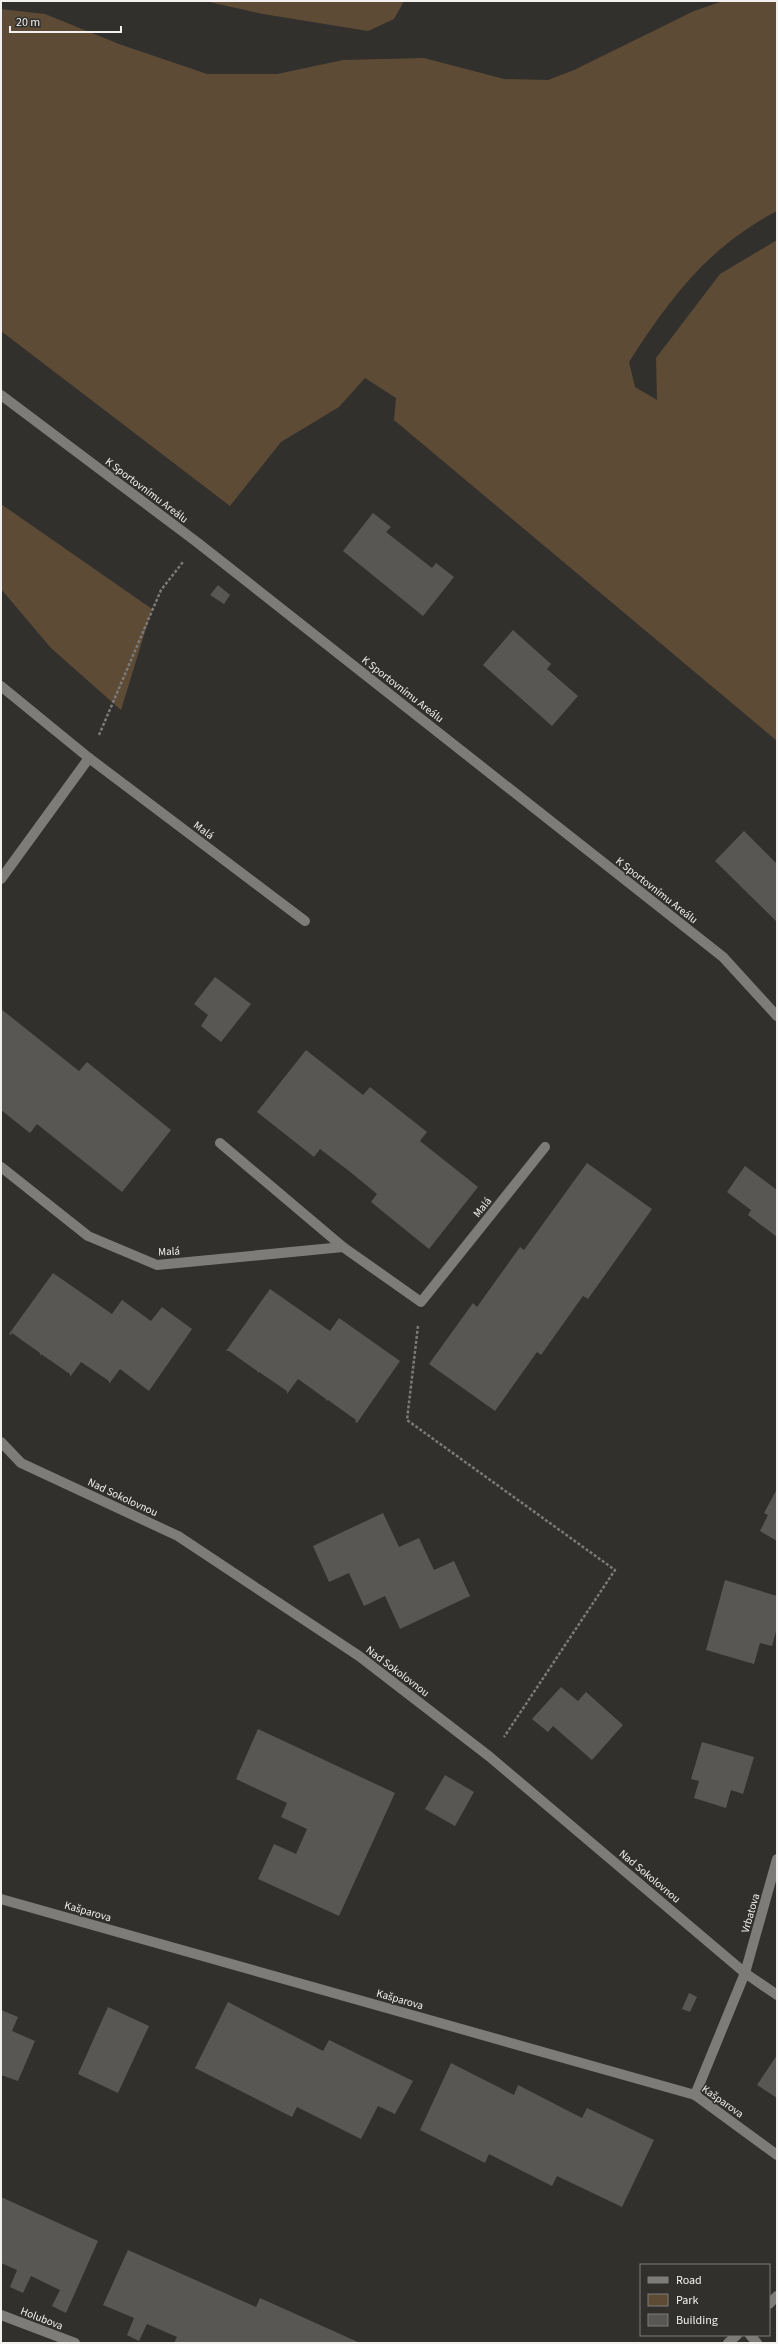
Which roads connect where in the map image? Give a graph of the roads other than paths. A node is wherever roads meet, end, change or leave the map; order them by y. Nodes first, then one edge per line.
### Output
1 (1, 395) edge
2 (1, 686) edge
3 (89, 758) junction
4 (1, 879) edge
5 (305, 921) dead end
6 (777, 1016) edge
7 (220, 1142) dead end
8 (545, 1147) dead end
9 (1, 1167) edge
10 (343, 1247) junction
11 (1, 1442) edge
12 (777, 1859) edge
13 (1, 1899) edge
14 (745, 1973) junction
15 (777, 1995) edge
16 (695, 2095) junction
17 (777, 2155) edge
18 (1, 2315) edge
19 (736, 2336) edge
20 (75, 2343) edge
21 (728, 2343) edge

1 - 6 street, K Sportovnímu Areálu
2 - 3 street, Malá
3 - 4 street
3 - 5 street, Malá
7 - 10 street
8 - 10 street, Malá
9 - 10 street, Malá
11 - 14 street, Nad Sokolovnou
12 - 14 street, Vrbatova
13 - 16 street, Kašparova
14 - 15 street, Nad Sokolovnou
14 - 16 street
16 - 17 street, Kašparova
18 - 20 street, Holubova
19 - 21 street

